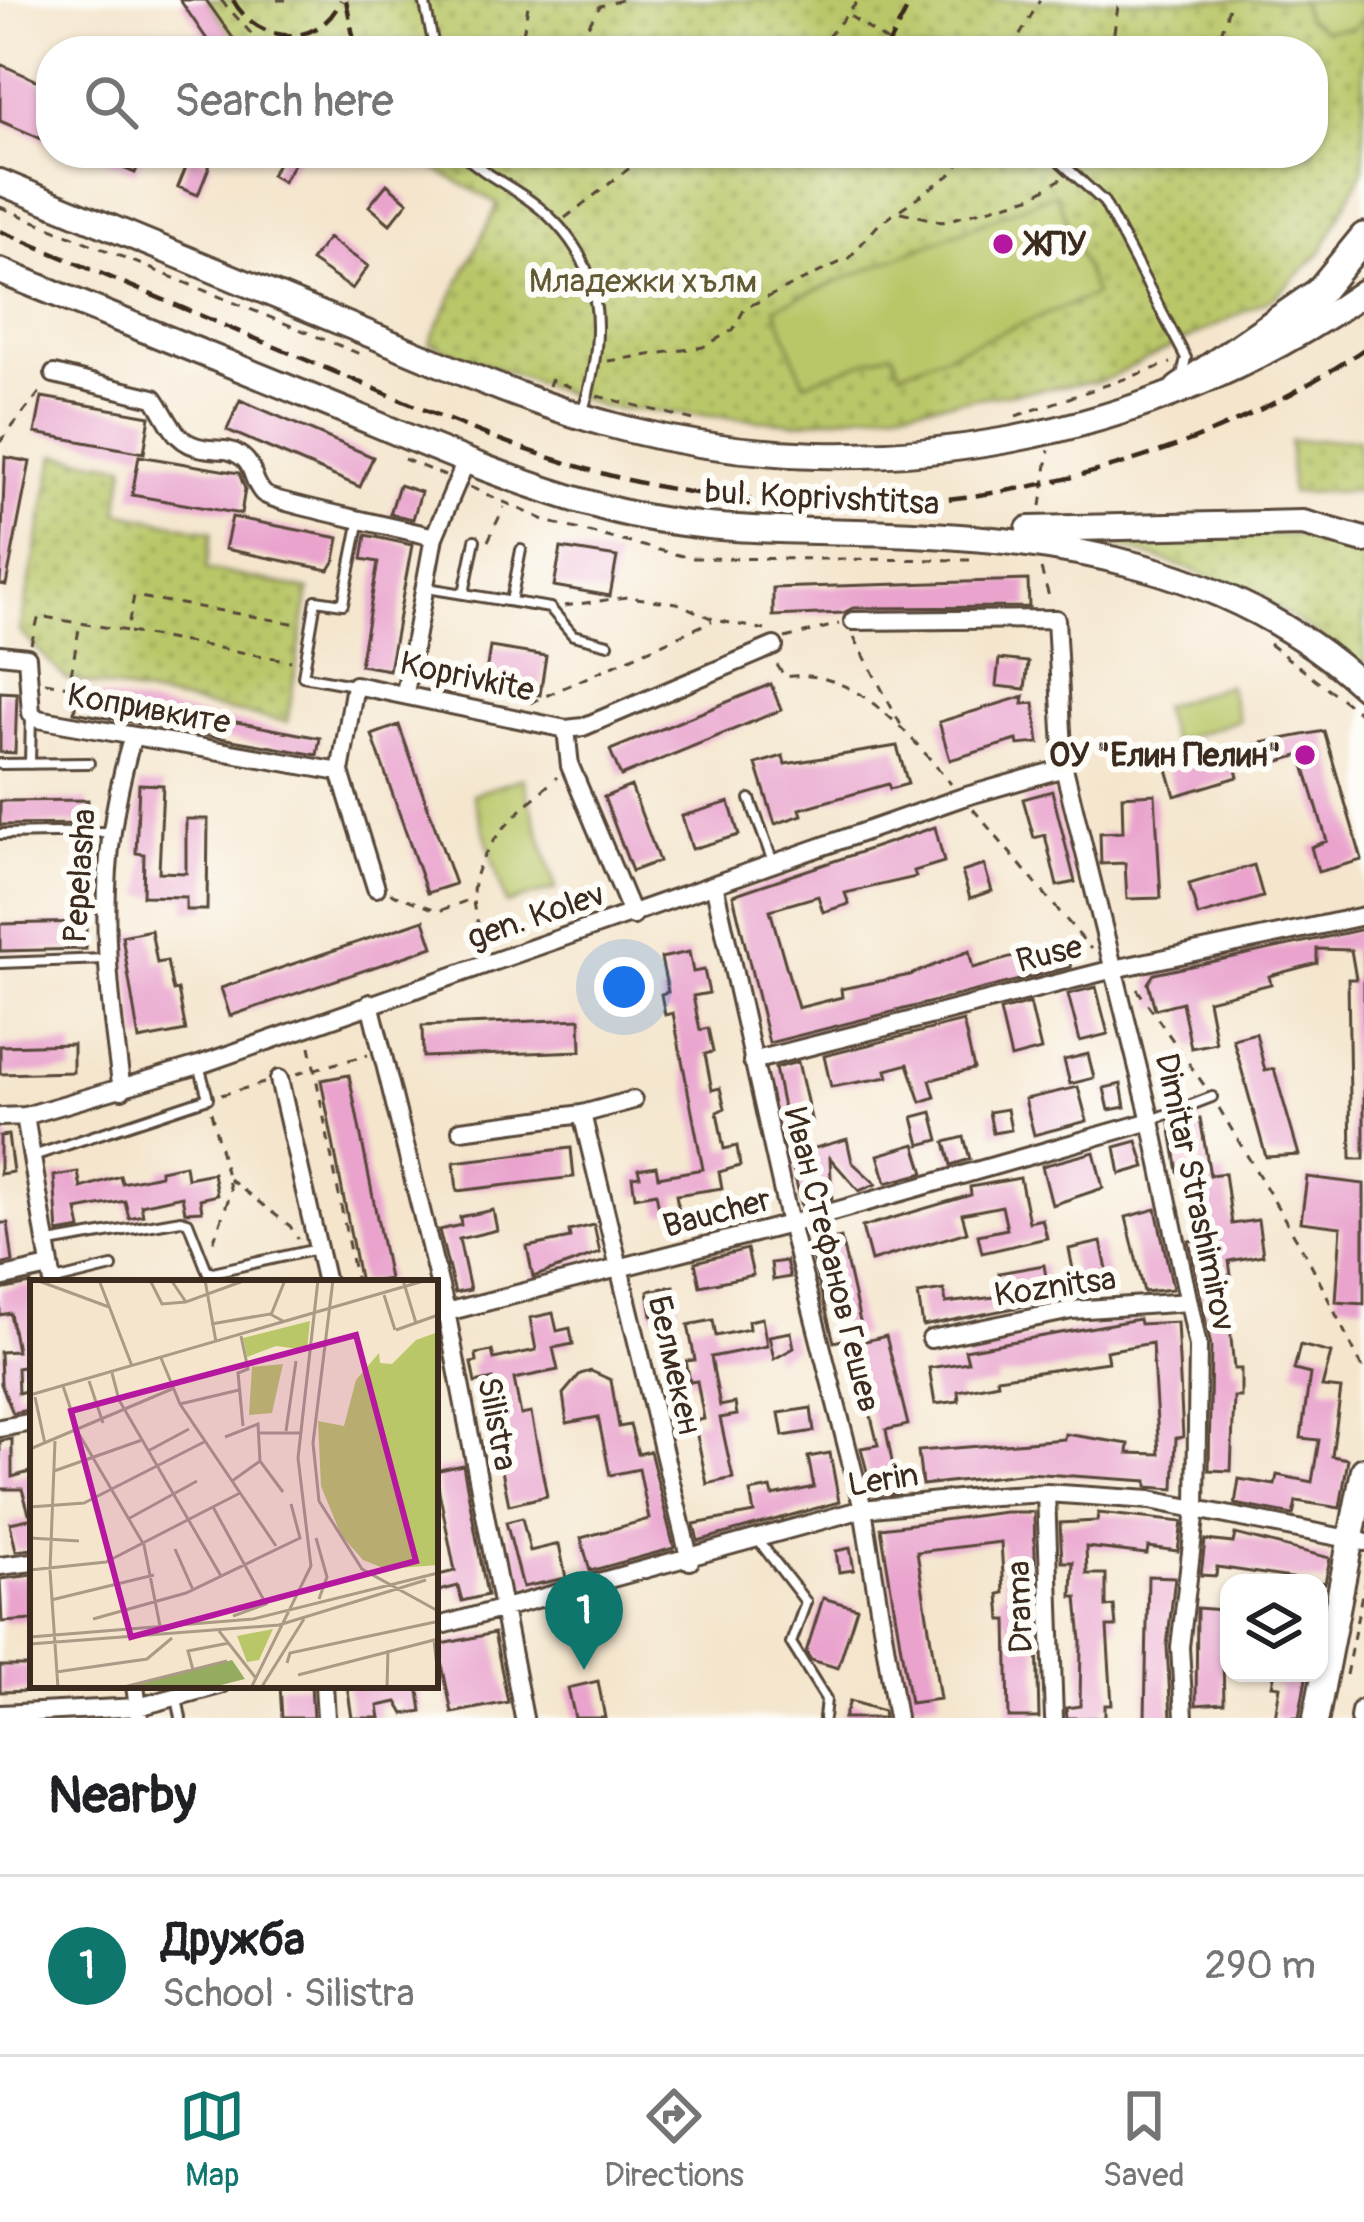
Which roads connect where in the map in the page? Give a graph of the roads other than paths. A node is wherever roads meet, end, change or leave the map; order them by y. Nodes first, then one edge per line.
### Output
1 (424, 0) edge
2 (432, 36) edge
3 (482, 168) edge
4 (1064, 168) edge
5 (0, 182) edge
6 (1364, 237) edge
7 (0, 272) edge
8 (1364, 292) edge
9 (54, 374) road end
10 (1179, 388) junction
11 (585, 405) junction
12 (466, 461) junction
13 (360, 517) junction
14 (889, 533) junction
15 (434, 538) junction
16 (1364, 540) edge
17 (475, 542) road end
18 (521, 550) dead end
19 (426, 588) junction
20 (464, 593) junction
21 (511, 601) junction
22 (853, 621) road end
23 (777, 643) road end
24 (608, 644) dead end
25 (0, 654) edge
26 (356, 685) junction
27 (1364, 687) edge
28 (405, 693) junction
29 (31, 713) junction
30 (566, 729) junction
31 (132, 739) junction
32 (89, 763) dead end
33 (0, 764) edge
34 (31, 764) junction
35 (1064, 768) junction
36 (340, 772) junction
37 (750, 799) dead end
38 (110, 832) junction
39 (0, 834) edge
40 (774, 866) junction
41 (376, 888) road end
42 (715, 888) junction
43 (633, 916) junction
44 (1364, 916) edge
45 (104, 959) junction
46 (0, 963) edge
47 (1116, 965) junction
48 (370, 1003) junction
49 (752, 1061) junction
50 (199, 1065) junction
51 (279, 1079) dead end
52 (122, 1090) junction
53 (1213, 1097) road end
54 (633, 1100) dead end
55 (582, 1114) junction
56 (26, 1116) junction
57 (1, 1117) edge
58 (1151, 1121) junction
59 (460, 1130) dead end
60 (32, 1157) junction
61 (790, 1224) junction
62 (45, 1243) junction
63 (310, 1251) junction
64 (112, 1268) dead end
65 (620, 1269) junction
66 (52, 1277) edge
67 (0, 1278) edge
68 (324, 1280) edge
69 (433, 1280) edge
70 (1189, 1302) junction
71 (440, 1313) edge
72 (931, 1339) dead end
73 (30, 1423) edge
74 (0, 1428) edge
75 (1364, 1470) edge
76 (1046, 1493) junction
77 (863, 1509) junction
78 (1196, 1509) junction
79 (758, 1540) junction
80 (1358, 1540) edge
81 (690, 1561) junction
82 (30, 1562) edge
83 (0, 1566) edge
84 (501, 1610) junction
85 (438, 1626) edge
86 (208, 1688) edge
87 (324, 1688) edge
88 (177, 1696) junction
89 (138, 1712) edge
90 (0, 1714) edge
91 (182, 1718) edge
92 (326, 1718) edge
93 (524, 1718) edge
94 (824, 1718) edge
95 (897, 1718) edge
96 (1054, 1718) edge
97 (1184, 1718) edge
98 (1316, 1718) edge

1 - 2 lane
3 - 11 lane
4 - 10 lane
5 - 11 main road, bul. Koprivshtitsa
6 - 10 main road
7 - 12 main road, bul. Koprivshtitsa
8 - 10 main road, bul. Koprivshtitsa
9 - 13 street
10 - 11 main road, bul. Koprivshtitsa
12 - 14 main road, bul. Koprivshtitsa
12 - 15 street
13 - 15 street
13 - 26 lane
14 - 16 main road
14 - 27 main road, bul. Koprivshtitsa
15 - 19 street
17 - 20 lane
18 - 21 lane
19 - 20 lane
19 - 28 street
20 - 21 lane
21 - 24 lane
22 - 35 street, Dimitar Strashimirov
23 - 30 street
25 - 29 street, Копривките
26 - 28 street, Koprivkite
26 - 36 street
28 - 30 street, Koprivkite
29 - 31 street, Копривките
29 - 34 lane
30 - 43 street
31 - 36 street, Копривките
31 - 38 street, Pepelasha
32 - 34 lane
33 - 34 lane
35 - 40 street, gen. Kolev
35 - 47 street, Dimitar Strashimirov
36 - 41 street
37 - 40 lane
38 - 39 lane
38 - 45 street, Pepelasha
40 - 42 street, gen. Kolev
42 - 43 street, gen. Kolev
42 - 49 street, Иван Стефанов Гешев
43 - 48 street, gen. Kolev
44 - 47 street, Ruse
45 - 46 lane
45 - 52 street, Pepelasha
47 - 49 street, Ruse
47 - 58 street, Dimitar Strashimirov
48 - 50 street, gen. Kolev
48 - 69 street, Silistra
49 - 61 street, Иван Стефанов Гешев
50 - 52 street, gen. Kolev
50 - 60 lane
51 - 63 street
52 - 56 street, gen. Kolev
53 - 58 lane
54 - 55 street
55 - 59 street
55 - 65 street, Белмекен
56 - 57 street, gen. Kolev
56 - 60 street
58 - 61 street, Baucher
58 - 70 street, Dimitar Strashimirov
60 - 62 street
61 - 65 street, Baucher
61 - 77 street, Иван Стефанов Гешев
62 - 63 lane
62 - 66 street
63 - 68 street
64 - 66 lane
65 - 71 street, Baucher
65 - 81 street, Белмекен
66 - 67 street
70 - 72 street, Koznitsa
70 - 78 street, Dimitar Strashimirov
71 - 84 street, Silistra
73 - 74 street
75 - 80 main road
76 - 77 street, Lerin
76 - 78 street, Lerin
76 - 96 street, Drama
77 - 79 street, Lerin
77 - 95 street, Иван Стефанов Гешев
78 - 80 street, Lerin
78 - 97 street, Dimitar Strashimirov
79 - 81 street, Lerin
79 - 94 lane
80 - 98 main road
81 - 84 street, Lerin
82 - 83 street
84 - 85 street, Lerin
84 - 93 street, Silistra
86 - 88 street
87 - 92 street
88 - 89 street
88 - 91 lane
89 - 90 street

